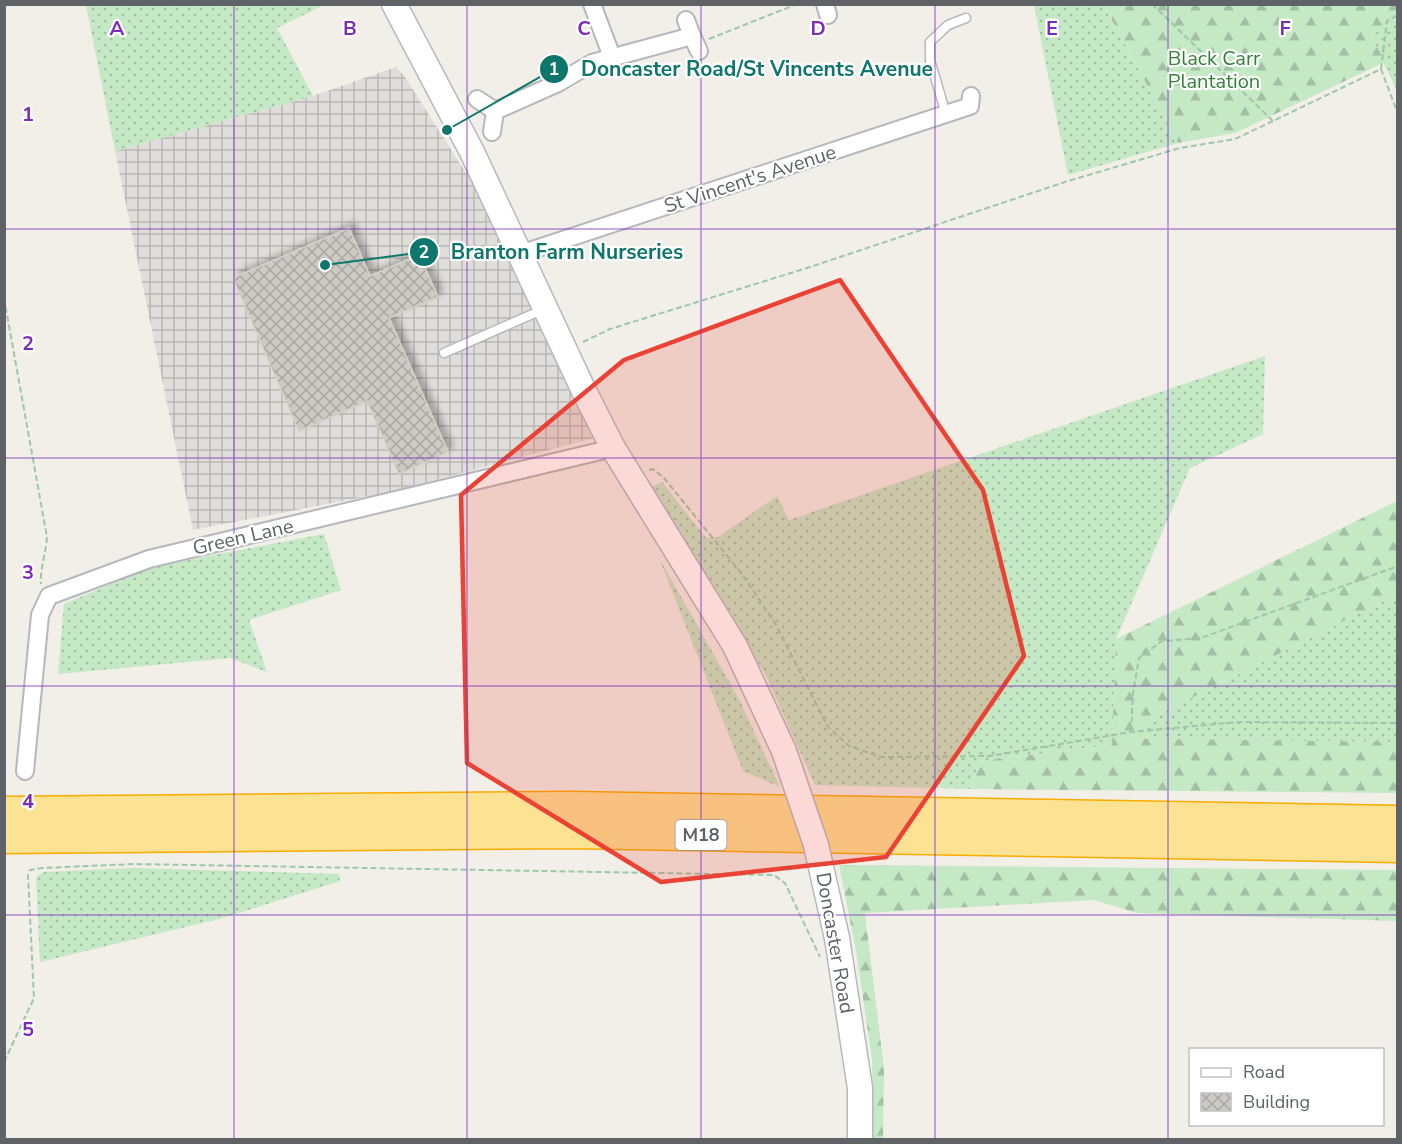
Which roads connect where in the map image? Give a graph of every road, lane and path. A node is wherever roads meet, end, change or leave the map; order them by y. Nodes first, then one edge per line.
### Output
1 (592, 4) edge
2 (797, 4) edge
3 (1152, 4) edge
4 (401, 7) edge
5 (1398, 15) edge
6 (966, 18) dead end
7 (686, 20) dead end
8 (695, 44) junction
9 (612, 57) junction
10 (1381, 69) junction
11 (477, 99) dead end
12 (972, 106) dead end
13 (495, 111) junction
14 (946, 114) junction
15 (1398, 114) edge
16 (1274, 122) junction
17 (492, 132) dead end
18 (520, 254) junction
19 (4, 298) edge
20 (545, 309) junction
21 (580, 343) dead end
22 (444, 353) dead end
23 (613, 448) junction
24 (629, 473) junction
25 (1398, 566) edge
26 (49, 596) junction
27 (1398, 723) edge
28 (1131, 732) junction
29 (25, 771) dead end
30 (4, 812) edge
31 (1398, 821) edge
32 (4, 838) edge
33 (1398, 847) edge
34 (841, 962) junction
35 (4, 1062) edge
36 (860, 1140) edge

1 - 9 street
2 - 8 path
3 - 16 path
4 - 18 main road, Doncaster Road
5 - 10 path
6 - 14 lane
7 - 8 street
8 - 9 street
9 - 13 street
10 - 15 path
10 - 16 path
11 - 13 street
12 - 14 street, St Vincent's Avenue
13 - 17 street
14 - 18 street, St Vincent's Avenue
16 - 21 path
18 - 20 main road, Doncaster Road
19 - 26 path
20 - 22 lane
20 - 23 main road, Doncaster Road
23 - 24 main road, Doncaster Road
23 - 26 street, Green Lane
24 - 28 path
24 - 34 main road, Doncaster Road, bridge
25 - 28 path
26 - 29 street
27 - 28 path
30 - 31 highway, M18
32 - 33 highway, M18
34 - 35 path
34 - 36 main road, Doncaster Road

